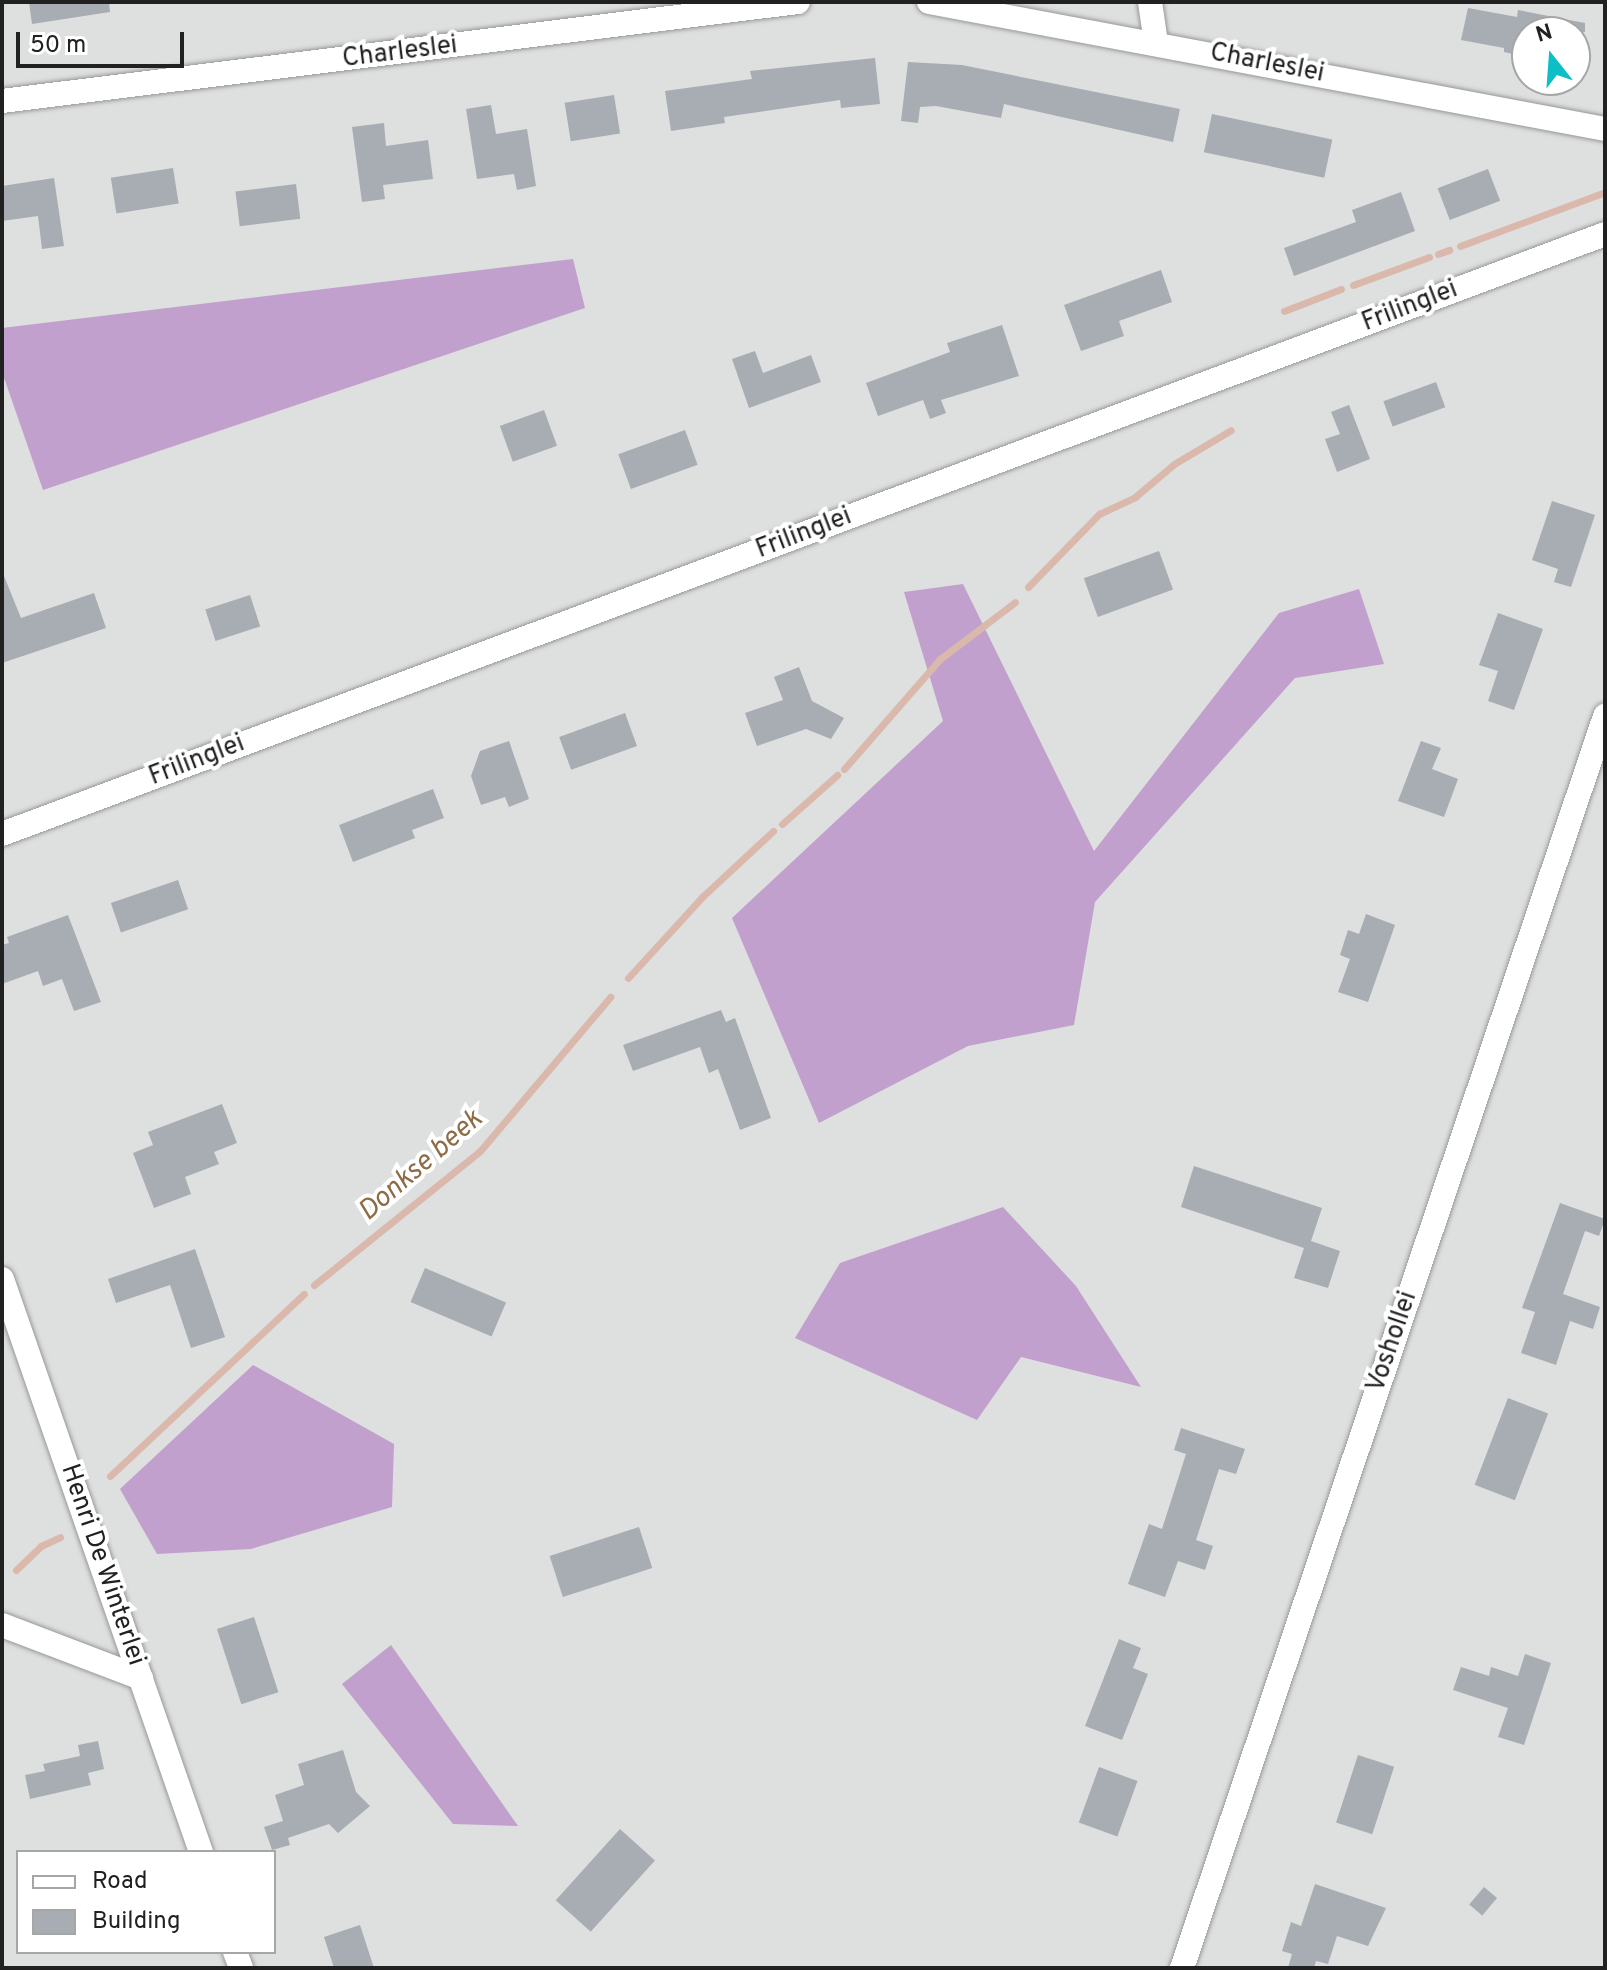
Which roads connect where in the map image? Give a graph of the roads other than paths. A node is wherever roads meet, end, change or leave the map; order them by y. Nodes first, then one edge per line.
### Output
1 (798, 2) edge
2 (929, 2) edge
3 (1150, 2) edge
4 (1156, 43) junction
5 (2, 101) edge
6 (1605, 129) edge
7 (1605, 234) edge
8 (1605, 716) edge
9 (2, 834) edge
10 (2, 1279) edge
11 (2, 1625) edge
12 (141, 1678) junction
13 (200, 1850) edge
14 (1182, 1968) edge

1 - 5 street, Charleslei
2 - 4 street, Charleslei
3 - 4 street
4 - 6 street, Charleslei
7 - 9 street, Frilinglei
8 - 14 street, Voshollei
10 - 12 street, Henri De Winterlei
11 - 12 street
12 - 13 street, Henri De Winterlei

